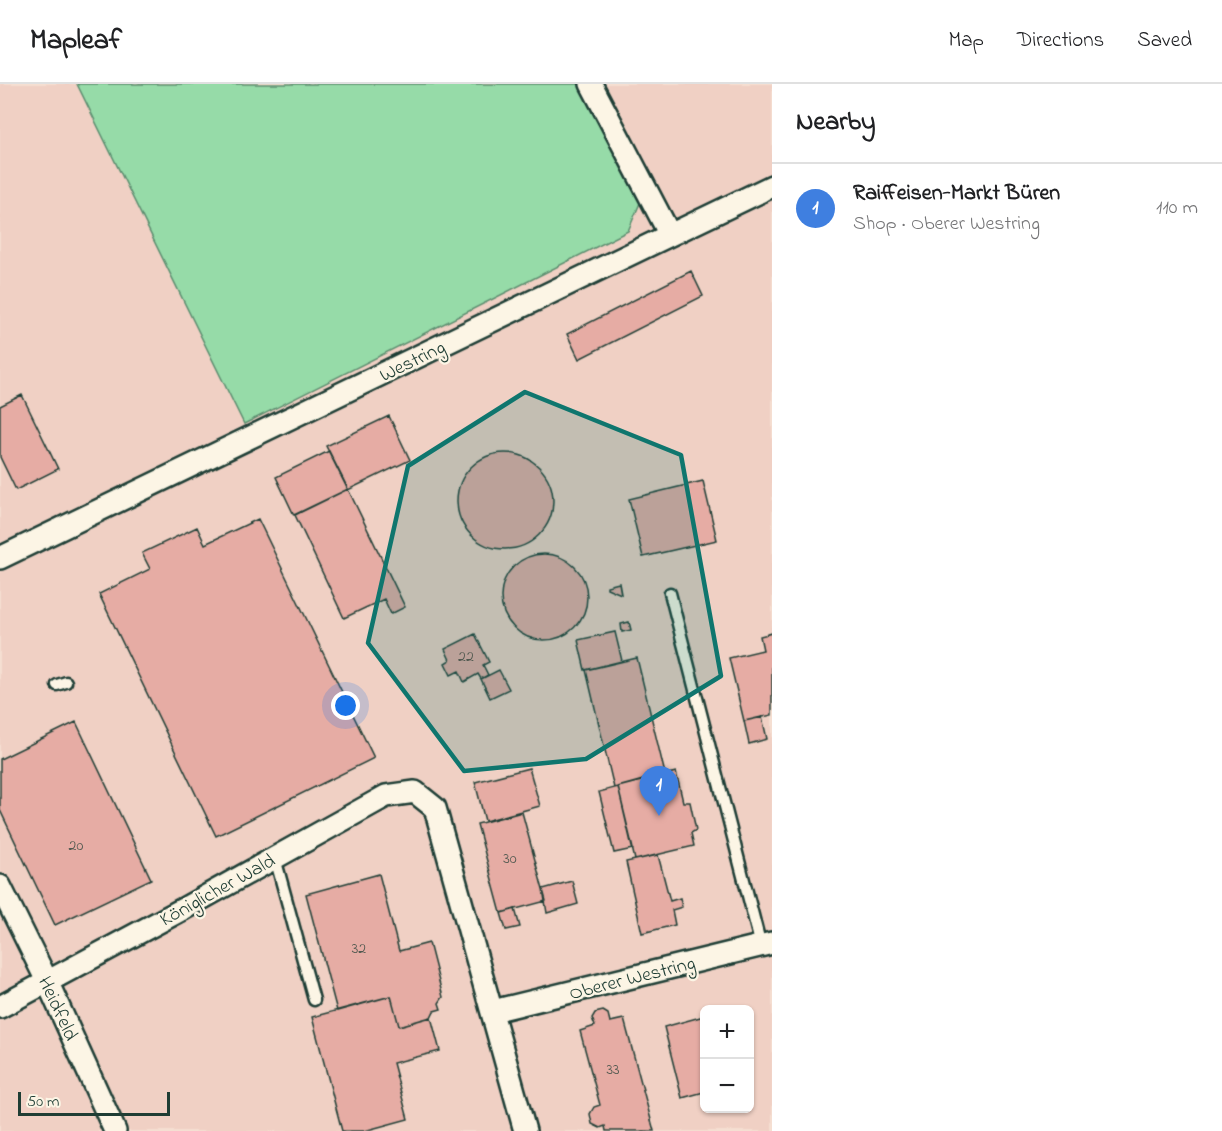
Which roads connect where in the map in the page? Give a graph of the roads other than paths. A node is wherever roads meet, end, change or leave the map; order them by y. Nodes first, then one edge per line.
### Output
1 (591, 84) edge
2 (772, 186) edge
3 (670, 235) junction
4 (0, 558) edge
5 (670, 593) dead end
6 (275, 858) junction
7 (0, 886) edge
8 (766, 944) edge
9 (47, 981) junction
10 (315, 1000) dead end
11 (0, 1007) edge
12 (493, 1011) junction
13 (115, 1131) edge
14 (525, 1131) edge

1 - 3 street
2 - 3 street
3 - 4 street, Westring
5 - 8 lane
6 - 9 street, Königlicher Wald
6 - 10 lane
6 - 12 street, Königlicher Wald
7 - 9 street, Heidfeld
8 - 12 street, Oberer Westring
9 - 11 street, Königlicher Wald
9 - 13 street, Heidfeld
12 - 14 street

